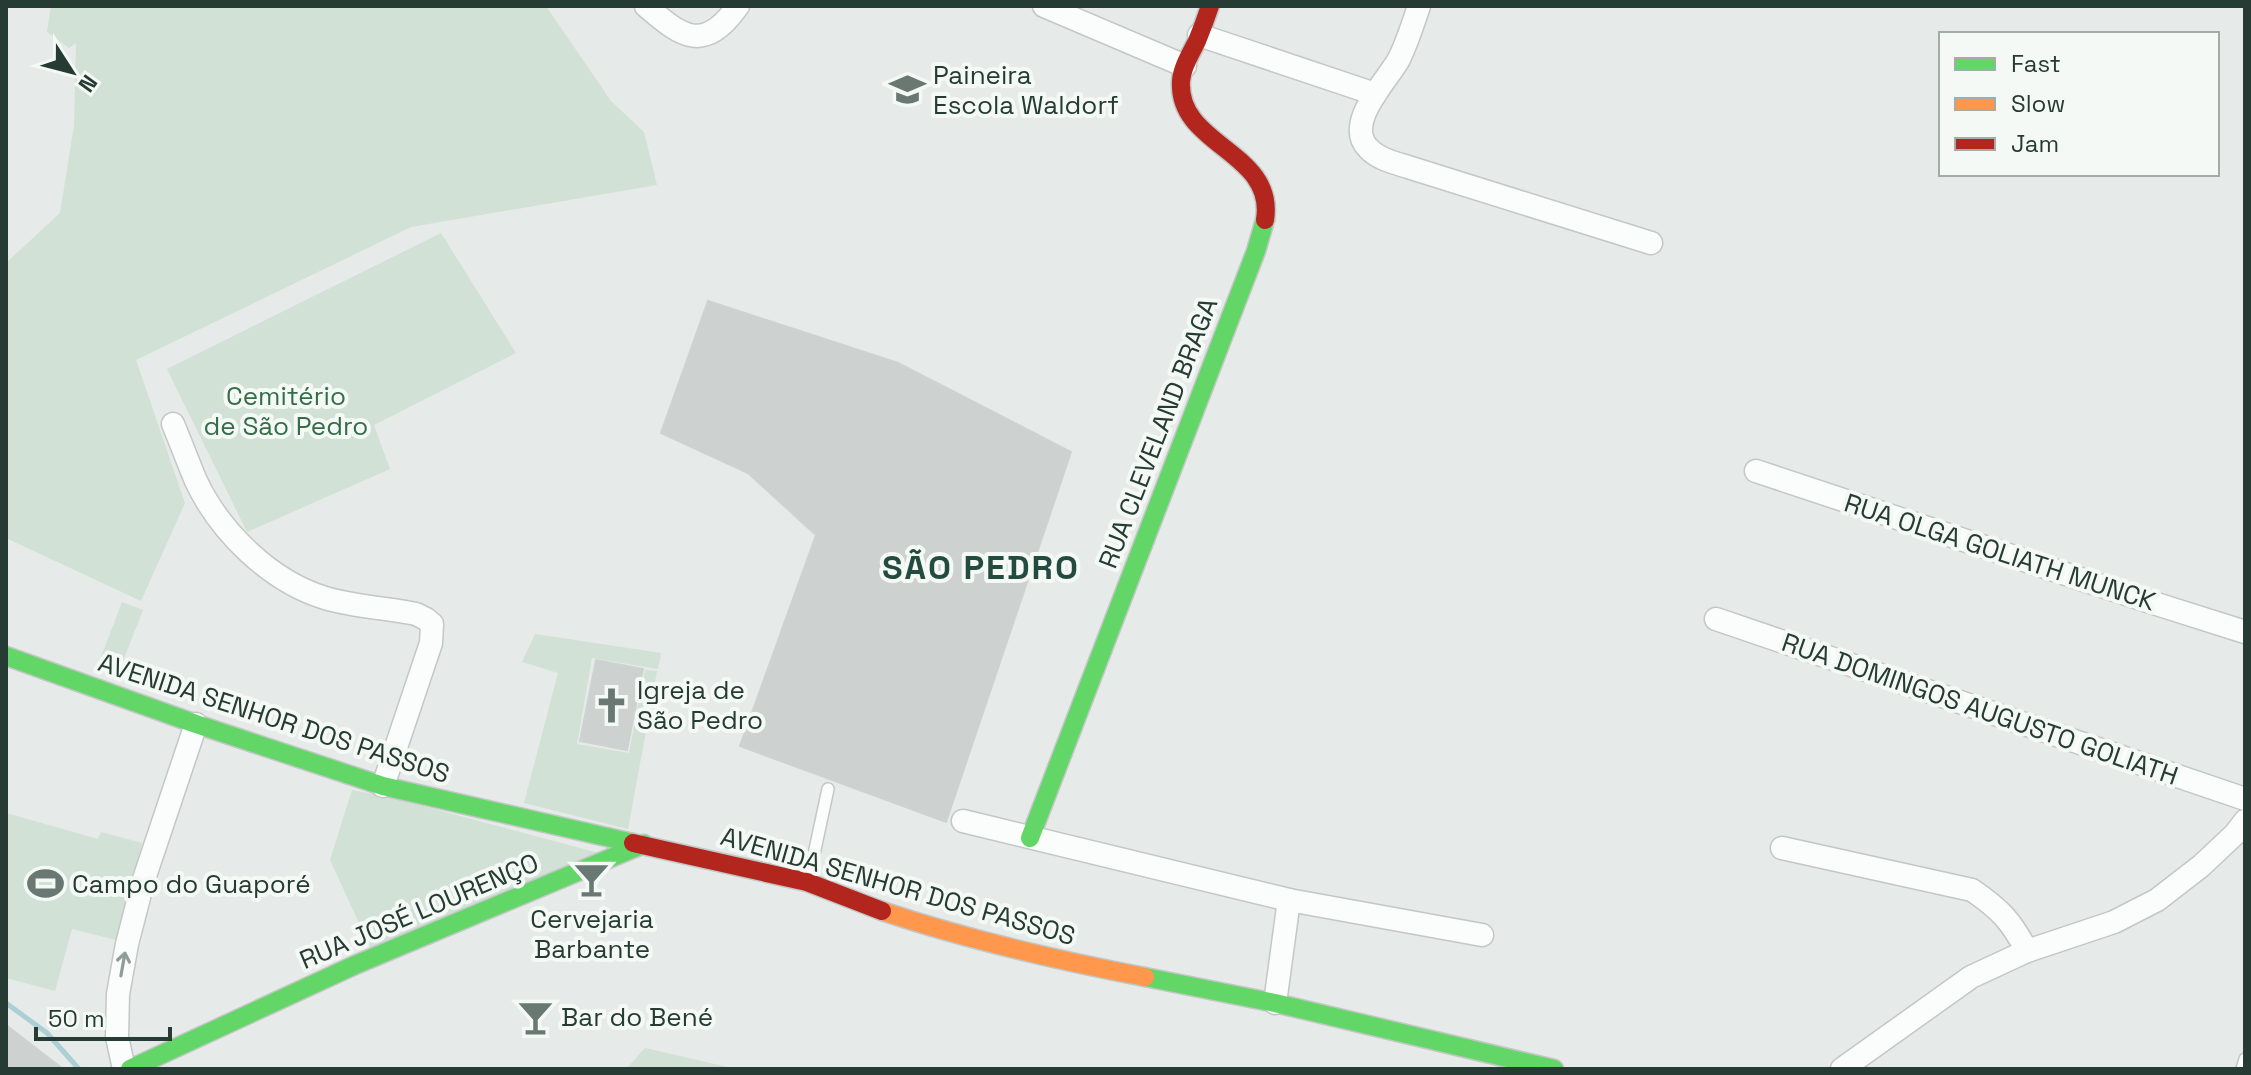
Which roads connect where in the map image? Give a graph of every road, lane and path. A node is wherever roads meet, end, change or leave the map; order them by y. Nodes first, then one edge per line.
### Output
1 (646, 6) edge
2 (738, 6) edge
3 (1044, 6) edge
4 (1210, 6) edge
5 (1419, 6) edge
6 (1199, 35) junction
7 (1185, 66) junction
8 (1375, 94) junction
9 (1651, 243) dead end
10 (173, 424) dead end
11 (1756, 471) dead end
12 (1716, 619) dead end
13 (2245, 632) edge
14 (6, 656) edge
15 (196, 724) junction
16 (383, 786) junction
17 (828, 789) dead end
18 (2245, 799) edge
19 (963, 821) dead end
20 (2245, 821) edge
21 (1030, 838) junction
22 (644, 844) junction
23 (1782, 848) dead end
24 (807, 882) junction
25 (1289, 900) junction
26 (1482, 935) dead end
27 (2027, 951) junction
28 (1275, 1003) junction
29 (2245, 1059) edge
30 (127, 1069) edge
31 (1554, 1069) edge
32 (1842, 1069) edge
33 (2242, 1069) edge

1 - 2 street
3 - 7 street
4 - 6 street
5 - 8 street
6 - 7 street
6 - 8 street
7 - 21 street, RUA CLEVELAND BRAGA
8 - 9 street
10 - 16 street
11 - 13 street, RUA OLGA GOLIATH MUNCK
12 - 18 street, RUA DOMINGOS AUGUSTO GOLIATH
14 - 15 street, AVENIDA SENHOR DOS PASSOS
15 - 16 street, AVENIDA SENHOR DOS PASSOS
30 -> 15 street
16 - 22 street, AVENIDA SENHOR DOS PASSOS
17 - 24 lane
19 - 21 street
20 - 27 street
21 - 25 street
22 - 24 street, AVENIDA SENHOR DOS PASSOS
22 - 30 street, RUA JOSÉ LOURENÇO
23 - 27 street
24 - 28 street, AVENIDA SENHOR DOS PASSOS
25 - 26 street
25 - 28 street
27 - 32 street
28 - 31 street, AVENIDA SENHOR DOS PASSOS
29 - 33 lane

